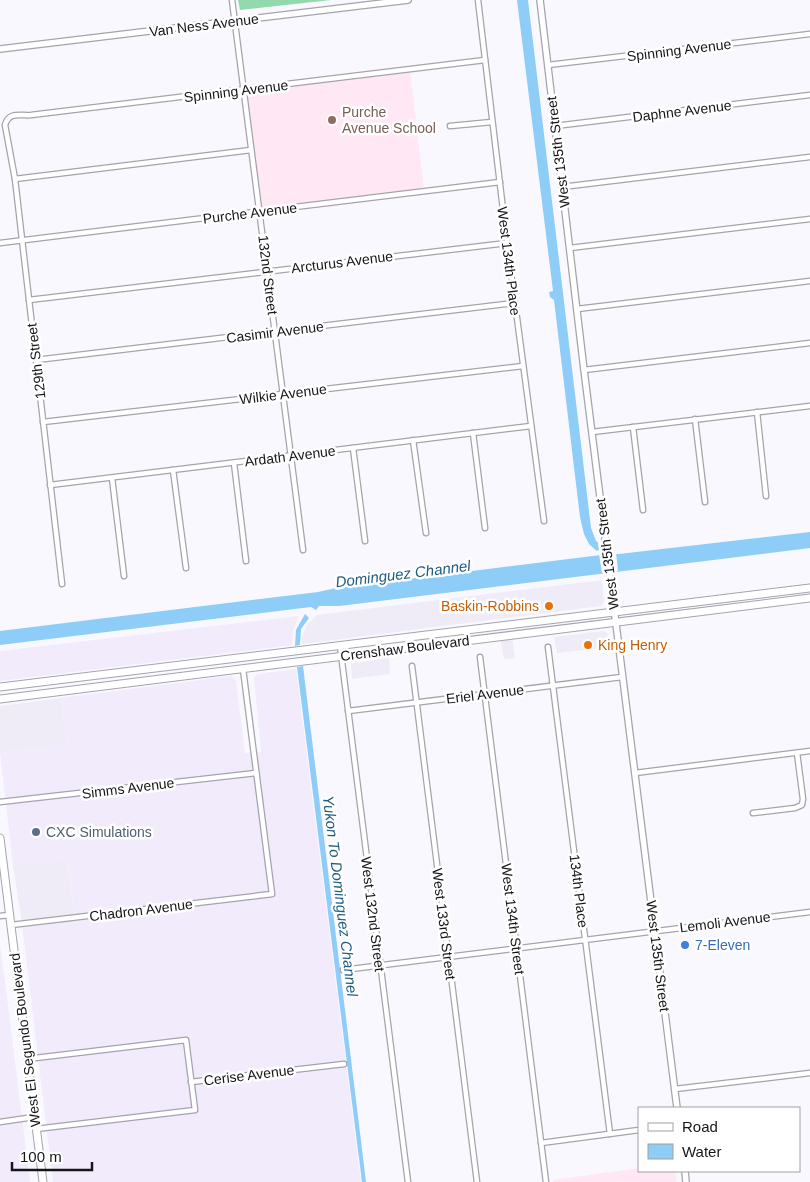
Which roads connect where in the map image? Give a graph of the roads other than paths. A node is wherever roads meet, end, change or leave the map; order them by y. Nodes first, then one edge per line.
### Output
1 (232, 0) edge
2 (408, 0) edge
3 (478, 0) edge
4 (540, 0) edge
5 (235, 21) junction
6 (810, 34) edge
7 (0, 49) edge
8 (485, 60) junction
9 (548, 65) junction
10 (244, 91) junction
11 (810, 95) edge
12 (492, 122) junction
13 (450, 126) dead end
14 (554, 126) junction
15 (9, 138) joint
16 (251, 150) junction
17 (810, 157) edge
18 (14, 179) junction
19 (500, 182) junction
20 (562, 187) junction
21 (259, 211) junction
22 (810, 219) edge
23 (22, 240) junction
24 (0, 243) edge
25 (506, 243) junction
26 (570, 248) junction
27 (267, 271) junction
28 (810, 281) edge
29 (29, 300) junction
30 (514, 303) junction
31 (577, 309) junction
32 (275, 332) junction
33 (810, 343) edge
34 (36, 360) junction
35 (523, 366) junction
36 (584, 370) junction
37 (283, 394) junction
38 (810, 406) edge
39 (757, 412) junction
40 (695, 419) junction
41 (43, 422) junction
42 (531, 426) junction
43 (633, 427) junction
44 (592, 432) junction
45 (473, 433) junction
46 (413, 440) junction
47 (354, 448) junction
48 (291, 456) junction
49 (234, 462) junction
50 (173, 470) junction
51 (112, 478) junction
52 (50, 485) junction
53 (766, 496) dead end
54 (705, 502) dead end
55 (643, 510) dead end
56 (544, 521) dead end
57 (485, 528) dead end
58 (426, 533) dead end
59 (365, 541) dead end
60 (303, 550) dead end
61 (246, 561) dead end
62 (186, 568) dead end
63 (124, 576) dead end
64 (62, 584) dead end
65 (810, 588) edge
66 (810, 598) edge
67 (696, 602) junction
68 (697, 612) junction
69 (615, 613) junction
70 (616, 623) junction
71 (340, 646) junction
72 (548, 647) dead end
73 (341, 656) junction
74 (480, 657) dead end
75 (242, 658) junction
76 (412, 666) dead end
77 (243, 668) junction
78 (622, 677) junction
79 (553, 686) junction
80 (0, 687) edge
81 (484, 695) junction
82 (0, 699) edge
83 (417, 702) junction
84 (348, 711) junction
85 (810, 751) edge
86 (797, 753) junction
87 (256, 773) junction
88 (635, 773) junction
89 (0, 802) edge
90 (753, 813) dead end
91 (0, 838) edge
92 (810, 912) edge
93 (10, 915) junction
94 (0, 916) edge
95 (11, 925) junction
96 (654, 931) junction
97 (585, 939) junction
98 (516, 948) junction
99 (448, 957) junction
100 (380, 965) junction
101 (343, 970) dead end
102 (28, 1059) junction
103 (344, 1064) dead end
104 (810, 1073) edge
105 (191, 1082) junction
106 (675, 1089) junction
107 (677, 1107) edge
108 (34, 1118) junction
109 (0, 1122) edge
110 (36, 1129) junction
111 (638, 1130) edge
112 (610, 1134) junction
113 (541, 1143) junction
114 (43, 1182) edge
115 (408, 1182) edge
116 (477, 1182) edge
117 (546, 1182) edge

1 - 5 street, 132nd Street
2 - 5 street, Van Ness Avenue
3 - 8 street, West 134th Place
4 - 9 street, West 135th Street
5 - 7 street, Van Ness Avenue
5 - 10 street, 132nd Street
6 - 9 street, Spinning Avenue
8 - 10 street, Spinning Avenue
8 - 12 street, West 134th Place
9 - 14 street, West 135th Street
10 - 15 street, Spinning Avenue
10 - 16 street, 132nd Street
11 - 14 street, Daphne Avenue
12 - 13 street
12 - 19 street, West 134th Place
14 - 20 street, West 135th Street
15 - 18 street, 129th Street
16 - 18 street
16 - 21 street, 132nd Street
17 - 20 street
18 - 23 street, 129th Street
19 - 21 street, Purche Avenue
19 - 25 street, West 134th Place
20 - 26 street, West 135th Street
21 - 23 street, Purche Avenue
21 - 27 street, 132nd Street
22 - 26 street
23 - 24 street, Purche Avenue
23 - 29 street, 129th Street
25 - 27 street, Arcturus Avenue
25 - 30 street, West 134th Place
26 - 31 street, West 135th Street
27 - 29 street, Arcturus Avenue
27 - 32 street, 132nd Street
28 - 31 street
29 - 34 street, 129th Street
30 - 32 street, Casimir Avenue
30 - 35 street, West 134th Place
31 - 36 street, West 135th Street
32 - 34 street, Casimir Avenue
32 - 37 street, 132nd Street
33 - 36 street
34 - 41 street, 129th Street
35 - 37 street, Wilkie Avenue
35 - 42 street, West 134th Place
36 - 44 street, West 135th Street
37 - 41 street, Wilkie Avenue
37 - 48 street, 132nd Street
38 - 39 street
39 - 40 street
39 - 53 street
40 - 43 street
40 - 54 street
41 - 52 street, 129th Street
42 - 45 street, Ardath Avenue
42 - 56 street, West 134th Place
43 - 44 street
43 - 55 street
44 - 69 street, West 135th Street
45 - 46 street, Ardath Avenue
45 - 57 street
46 - 47 street, Ardath Avenue
46 - 58 street
47 - 48 street, Ardath Avenue
47 - 59 street
48 - 49 street, Ardath Avenue
48 - 60 street, 132nd Street
49 - 50 street, Ardath Avenue
49 - 61 street
50 - 51 street, Ardath Avenue
50 - 62 street
51 - 52 street, Ardath Avenue
51 - 63 street
52 - 64 street, 129th Street
65 - 67 main road, Crenshaw Boulevard
66 - 68 main road, Crenshaw Boulevard
67 - 68 main road
67 - 69 main road, Crenshaw Boulevard
68 - 70 main road, Crenshaw Boulevard
69 - 70 street, West 135th Street
69 - 71 main road, Crenshaw Boulevard
70 - 73 main road, Crenshaw Boulevard
70 - 78 street, West 135th Street
71 - 73 street, West 132nd Street
71 - 75 main road, Crenshaw Boulevard
72 - 79 street, 134th Place
73 - 77 main road, Crenshaw Boulevard
73 - 84 street, West 132nd Street
74 - 81 street, West 134th Street
75 - 77 main road
75 - 80 main road, Crenshaw Boulevard
76 - 83 street, West 133rd Street
77 - 82 main road, Crenshaw Boulevard
77 - 87 street
78 - 79 street, Eriel Avenue
78 - 88 street, West 135th Street
79 - 81 street, Eriel Avenue
79 - 97 street, 134th Place
81 - 83 street, Eriel Avenue
81 - 98 street, West 134th Street
83 - 84 street, Eriel Avenue
83 - 99 street, West 133rd Street
84 - 100 street, West 132nd Street
85 - 86 street
86 - 88 street
86 - 90 street
87 - 89 street, Simms Avenue
87 - 95 street, Chadron Avenue
88 - 96 street, West 135th Street
91 - 93 main road, West El Segundo Boulevard
92 - 96 street, Lemoli Avenue
93 - 94 street
93 - 95 main road, West El Segundo Boulevard
95 - 102 main road, West El Segundo Boulevard
96 - 97 street, Lemoli Avenue
96 - 106 street, West 135th Street
97 - 98 street, Lemoli Avenue
97 - 112 street, 134th Place
98 - 99 street, Lemoli Avenue
98 - 113 street, West 134th Street
99 - 100 street, Lemoli Avenue
99 - 116 street, West 133rd Street
100 - 101 street, Lemoli Avenue
100 - 115 street, West 132nd Street
102 - 105 street
102 - 108 main road, West El Segundo Boulevard
103 - 105 street, Cerise Avenue
104 - 106 street
105 - 110 street, Cerise Avenue
106 - 107 street, West 135th Street
108 - 109 street
108 - 110 main road, West El Segundo Boulevard
110 - 114 main road, West El Segundo Boulevard
111 - 112 street
112 - 113 street
113 - 117 street, West 134th Street

